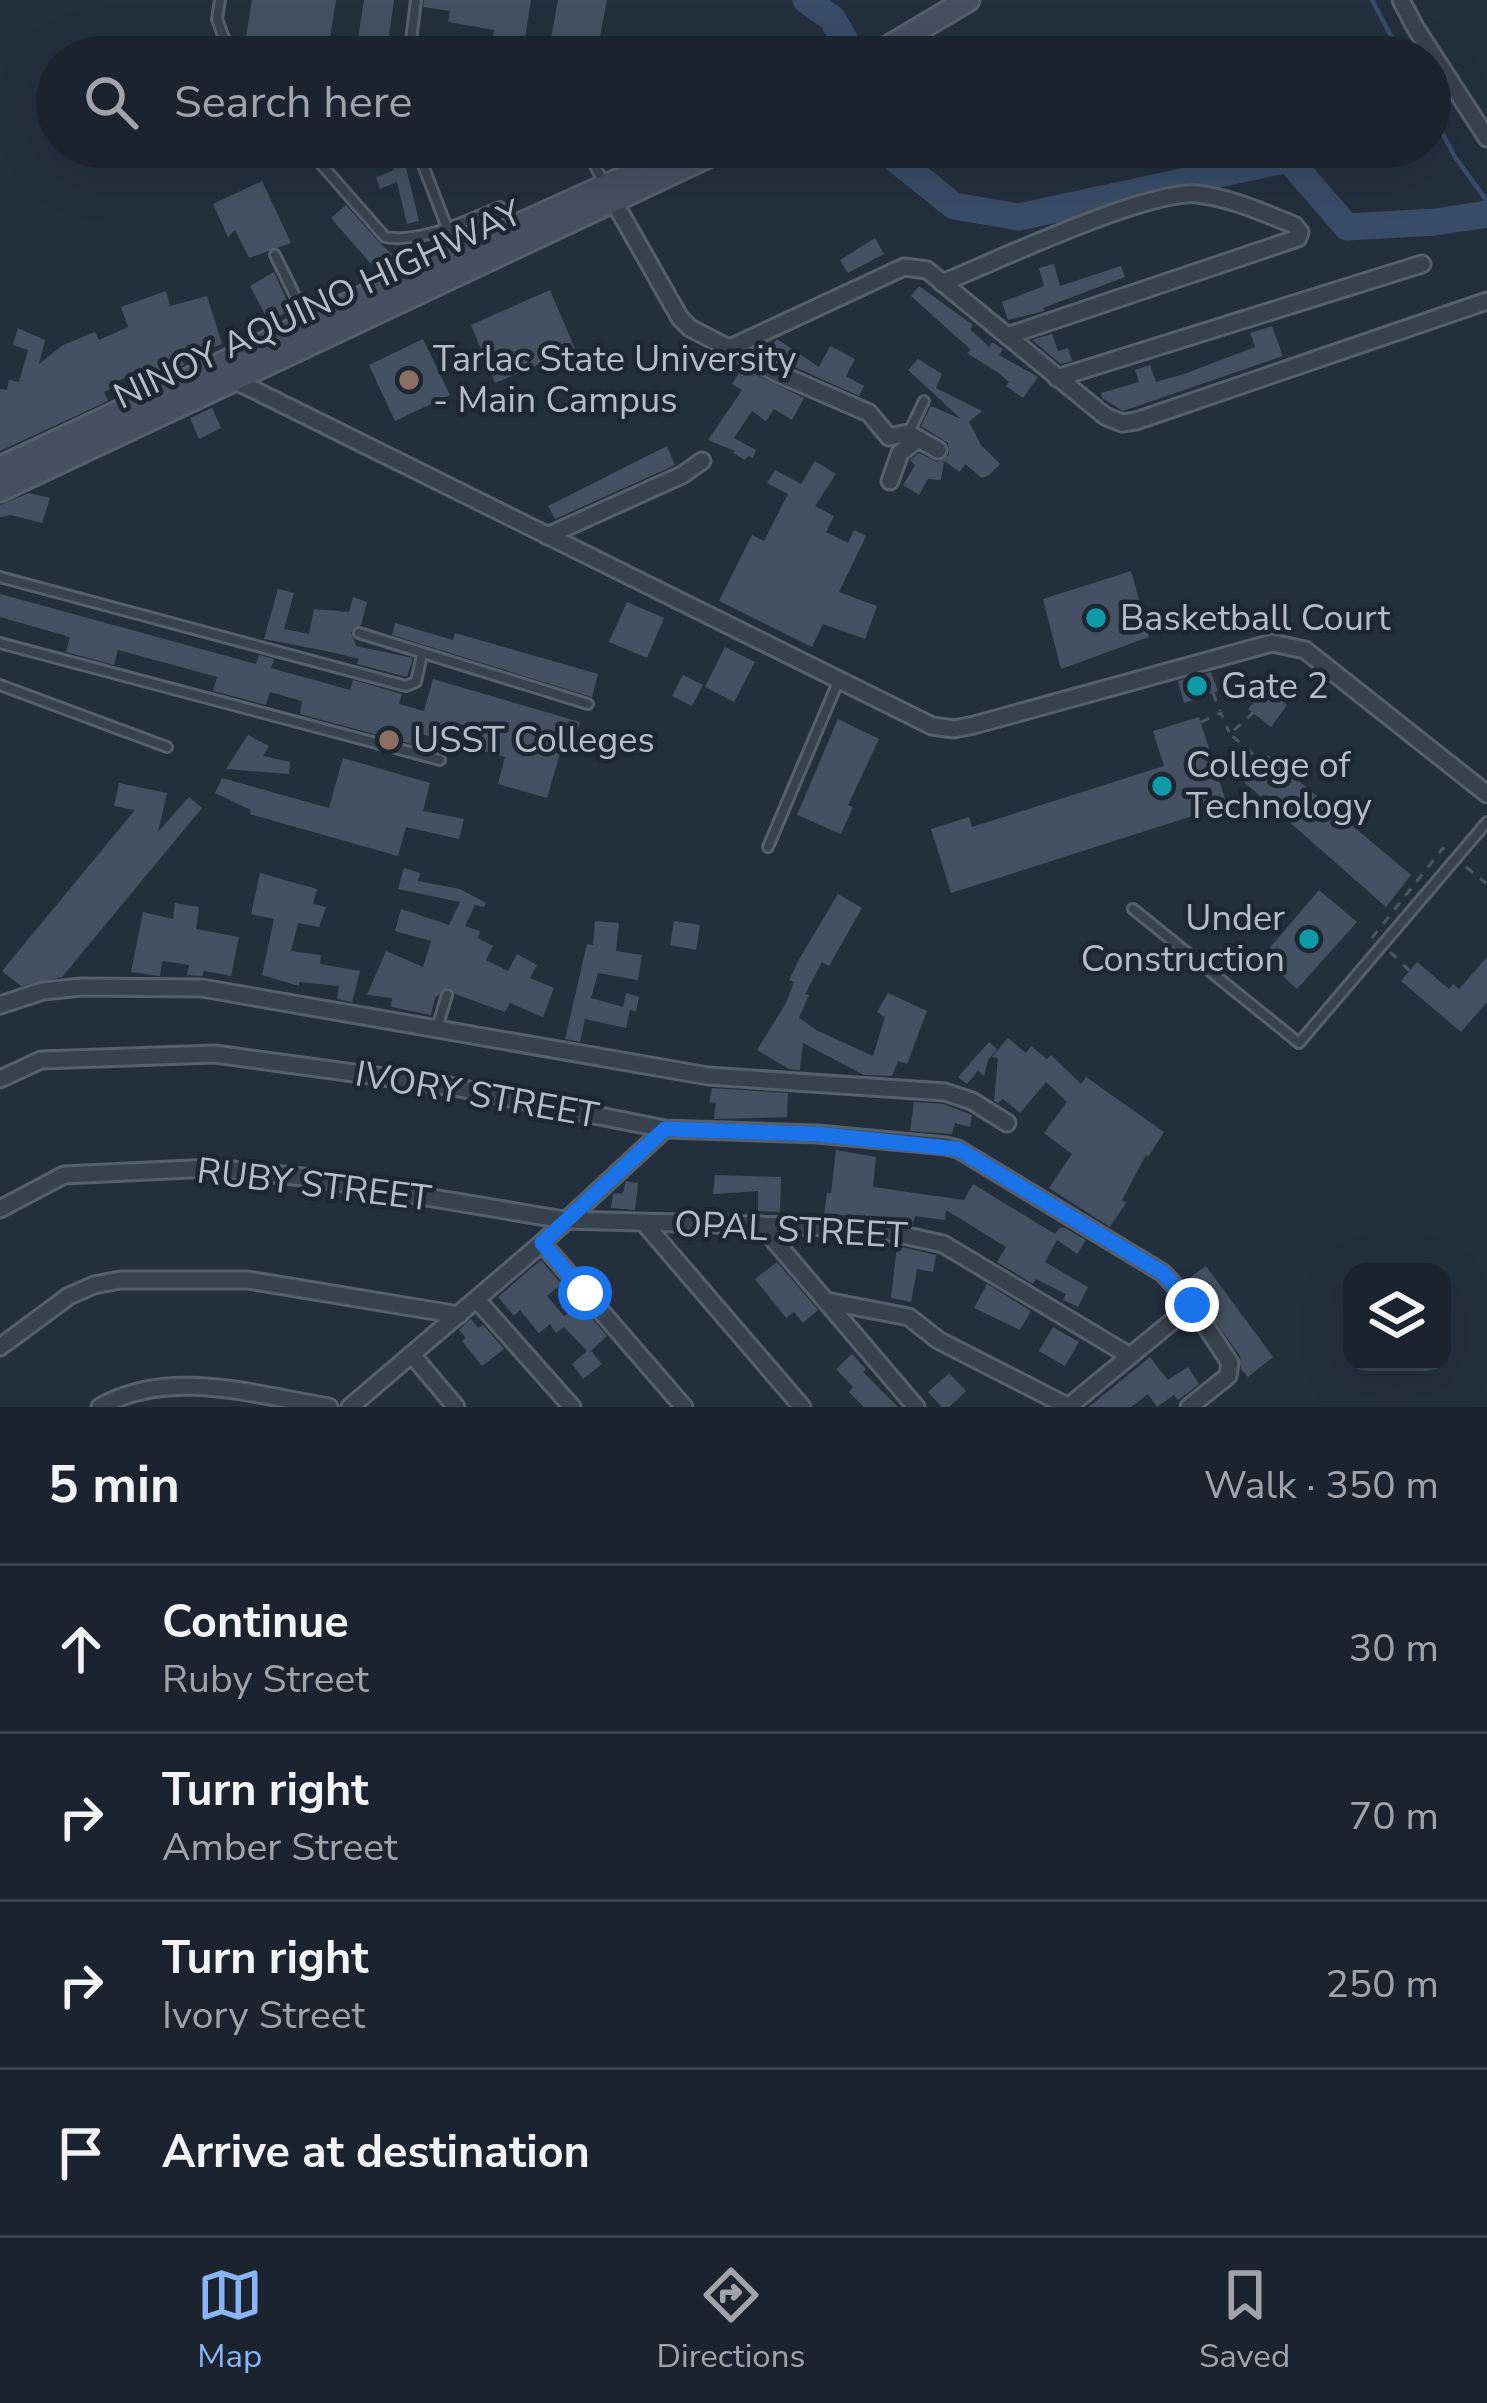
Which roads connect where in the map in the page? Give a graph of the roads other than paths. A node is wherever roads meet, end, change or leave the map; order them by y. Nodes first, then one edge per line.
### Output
1 (220, 0) edge
2 (416, 0) edge
3 (968, 0) edge
4 (1401, 0) edge
5 (223, 36) edge
6 (412, 36) edge
7 (909, 36) edge
8 (1420, 36) edge
9 (1451, 83) edge
10 (1487, 138) edge
11 (324, 168) edge
12 (424, 168) edge
13 (596, 168) edge
14 (655, 168) edge
15 (675, 168) edge
16 (610, 194) junction
17 (500, 207) dead end
18 (448, 227) junction
19 (457, 253) junction
20 (275, 255) dead end
21 (1422, 264) dead end
22 (942, 283) junction
23 (1487, 301) edge
24 (300, 333) junction
25 (1006, 336) junction
26 (732, 347) junction
27 (1058, 377) junction
28 (234, 380) junction
29 (202, 384) junction
30 (924, 401) dead end
31 (913, 436) junction
32 (938, 450) dead end
33 (702, 461) dead end
34 (0, 468) edge
35 (890, 481) dead end
36 (0, 490) edge
37 (547, 536) junction
38 (0, 577) edge
39 (359, 632) dead end
40 (0, 643) edge
41 (422, 655) junction
42 (838, 681) junction
43 (0, 685) edge
44 (587, 704) dead end
45 (167, 747) dead end
46 (440, 760) dead end
47 (1487, 794) edge
48 (1487, 822) edge
49 (768, 847) dead end
50 (1133, 909) dead end
51 (447, 994) dead end
52 (0, 1005) edge
53 (437, 1029) junction
54 (0, 1079) edge
55 (1007, 1123) dead end
56 (665, 1129) junction
57 (0, 1209) edge
58 (563, 1220) junction
59 (644, 1223) junction
60 (761, 1225) junction
61 (542, 1243) junction
62 (477, 1300) junction
63 (826, 1301) junction
64 (1192, 1305) junction
65 (459, 1315) junction
66 (0, 1347) edge
67 (413, 1356) junction
68 (1130, 1356) junction
69 (100, 1407) edge
70 (329, 1407) edge
71 (350, 1407) edge
72 (456, 1407) edge
73 (572, 1407) edge
74 (684, 1407) edge
75 (802, 1407) edge
76 (916, 1407) edge
77 (1068, 1407) edge
78 (1189, 1407) edge

1 - 5 lane
2 - 6 lane
3 - 7 main road
4 - 8 street
9 - 10 street
11 - 18 lane
12 - 18 lane
13 - 16 lane
14 - 16 main road, NINOY AQUINO HIGHWAY
15 - 16 main road, NINOY AQUINO HIGHWAY
16 - 19 main road, NINOY AQUINO HIGHWAY
16 - 24 main road, NINOY AQUINO HIGHWAY
16 - 26 street
17 - 18 lane
18 - 19 lane
19 - 24 main road, NINOY AQUINO HIGHWAY
20 - 24 lane
21 - 27 street
22 - 25 street
22 - 25 street
22 - 26 street
23 - 27 street
24 - 28 main road, NINOY AQUINO HIGHWAY
24 - 29 main road, NINOY AQUINO HIGHWAY
25 - 27 street
26 - 31 street
28 - 29 main road, NINOY AQUINO HIGHWAY
28 - 37 street
29 - 34 main road, NINOY AQUINO HIGHWAY
29 - 36 main road, NINOY AQUINO HIGHWAY
30 - 31 lane
31 - 32 street
31 - 35 street
33 - 37 street
37 - 42 street
38 - 41 lane
39 - 41 lane
40 - 46 lane
41 - 44 lane
42 - 47 street
42 - 49 lane
43 - 45 lane
48 - 50 lane
51 - 53 lane
52 - 53 street
53 - 55 street
54 - 56 street, IVORY STREET
56 - 58 street
56 - 64 street, IVORY STREET
57 - 58 street, RUBY STREET
58 - 59 street, OPAL STREET
58 - 61 street
59 - 60 street, OPAL STREET
59 - 75 street
60 - 63 street
60 - 68 street, OPAL STREET
61 - 62 street
61 - 74 street
62 - 65 street
62 - 73 street
63 - 76 street
63 - 77 street
64 - 68 street
64 - 78 street, IVORY STREET
65 - 66 street
65 - 67 street
67 - 71 street
67 - 72 street
68 - 77 street
69 - 70 street

